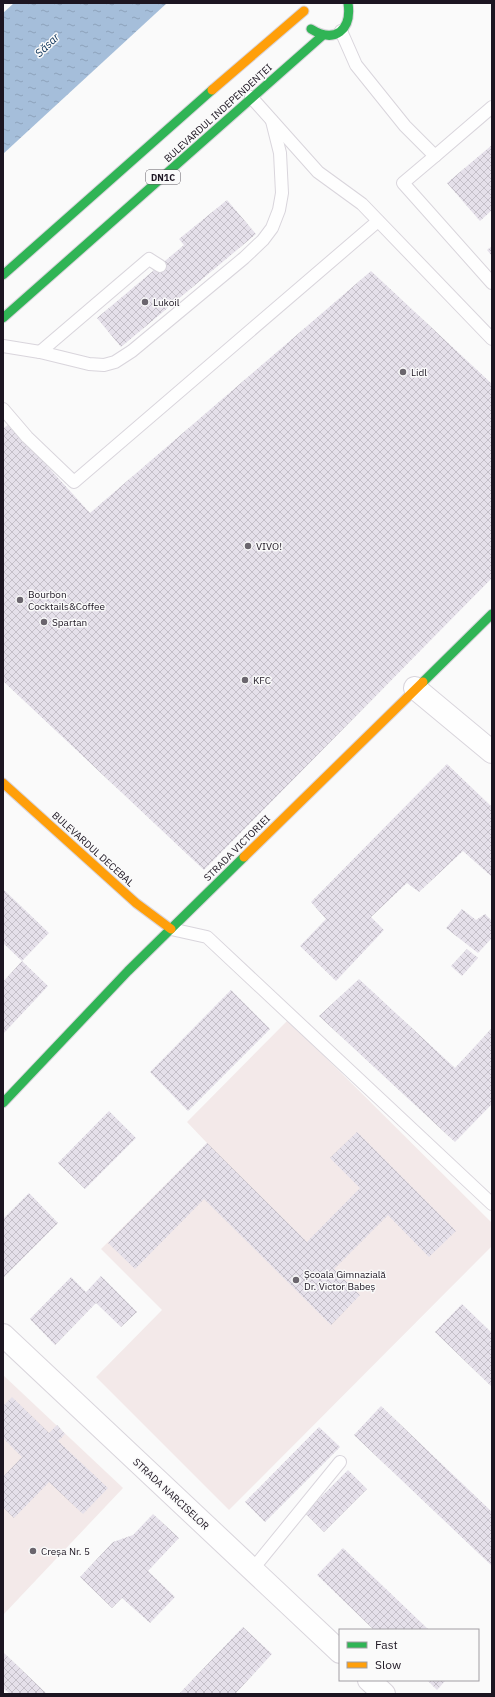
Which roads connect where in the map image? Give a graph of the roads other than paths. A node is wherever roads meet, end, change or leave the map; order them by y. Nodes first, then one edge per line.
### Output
1 (358, 3) edge
2 (349, 6) edge
3 (305, 7) edge
4 (341, 31) junction
5 (322, 36) junction
6 (251, 97) junction
7 (492, 107) edge
8 (272, 121) junction
9 (435, 156) junction
10 (378, 221) junction
11 (160, 266) dead end
12 (3, 275) edge
13 (492, 283) edge
14 (3, 318) edge
15 (492, 339) edge
16 (3, 346) edge
17 (40, 352) junction
18 (3, 409) edge
19 (492, 614) edge
20 (415, 688) junction
21 (492, 752) edge
22 (3, 783) edge
23 (171, 929) junction
24 (3, 1103) edge
25 (492, 1204) edge
26 (3, 1335) edge
27 (340, 1462) dead end
28 (252, 1570) junction
29 (339, 1651) edge
30 (371, 1681) edge
31 (384, 1694) edge

1 - 2 main road
2 - 4 main road
3 - 5 main road
3 - 12 main road, BULEVARDUL INDEPENDENȚEI
4 - 5 main road, DN1C
4 - 9 lane
5 - 6 main road, BULEVARDUL INDEPENDENȚEI / DN1C
6 - 8 lane
6 - 14 main road, BULEVARDUL INDEPENDENȚEI / DN1C
7 - 9 lane
8 - 10 lane
8 - 17 lane
9 - 13 lane
10 - 15 lane
10 - 18 lane
11 - 17 lane
16 - 17 lane
19 - 20 main road, STRADA VICTORIEI
20 - 21 street
20 - 23 main road, STRADA VICTORIEI
22 - 23 main road, BULEVARDUL DECEBAL
23 - 24 main road, STRADA VICTORIEI
23 - 25 lane
26 - 28 street, STRADA NARCISELOR
27 - 28 lane
28 - 29 street, STRADA NARCISELOR
30 - 31 street

